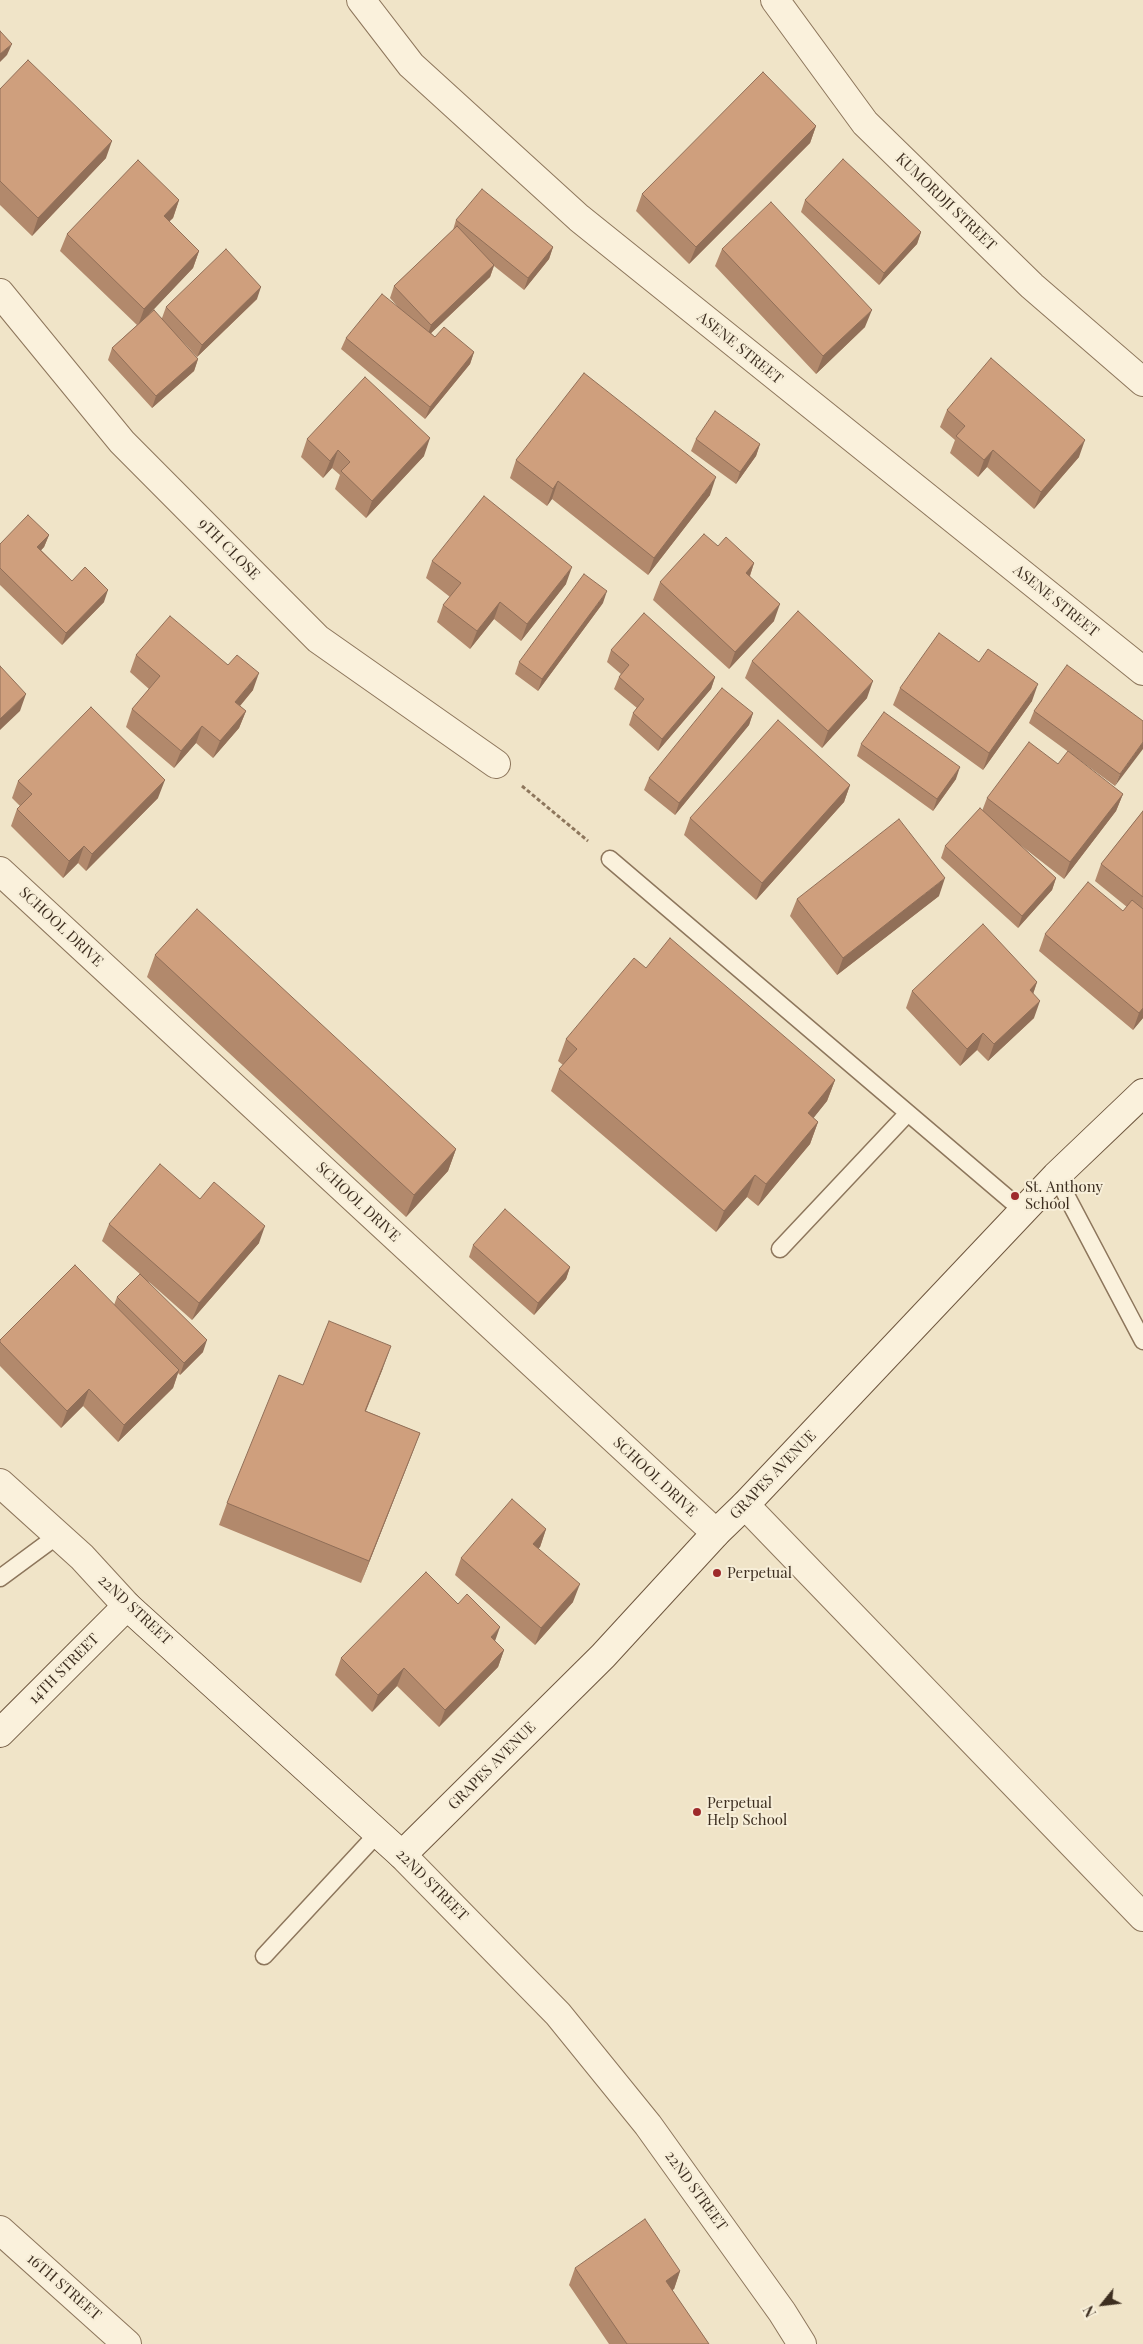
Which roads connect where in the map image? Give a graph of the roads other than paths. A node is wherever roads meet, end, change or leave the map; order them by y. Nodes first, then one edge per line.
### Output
1 (361, 0) edge
2 (775, 0) edge
3 (0, 293) edge
4 (1143, 382) edge
5 (1143, 671) edge
6 (496, 764) road end
7 (610, 859) road end
8 (0, 871) edge
9 (1143, 1093) edge
10 (908, 1113) junction
11 (1056, 1176) junction
12 (1023, 1211) junction
13 (780, 1249) dead end
14 (1143, 1341) edge
15 (0, 1483) edge
16 (745, 1505) junction
17 (716, 1533) junction
18 (57, 1536) junction
19 (0, 1578) edge
20 (127, 1606) junction
21 (0, 1733) edge
22 (378, 1833) junction
23 (402, 1854) junction
24 (1143, 1917) edge
25 (264, 1956) dead end
26 (0, 2230) edge
27 (127, 2344) edge
28 (802, 2344) edge

1 - 5 street, ASENE STREET
2 - 4 street, KUMORDJI STREET
3 - 6 street, 9TH CLOSE
7 - 10 lane
8 - 17 street, SCHOOL DRIVE
9 - 11 street, GRAPES AVENUE
10 - 12 lane
10 - 13 lane
11 - 12 street, GRAPES AVENUE
11 - 14 lane
12 - 16 street, GRAPES AVENUE
15 - 18 street, 22ND STREET
16 - 17 street, GRAPES AVENUE
16 - 24 street
17 - 23 street, GRAPES AVENUE
18 - 19 lane
18 - 20 street, 22ND STREET
20 - 21 street, 14TH STREET
20 - 22 street, 22ND STREET
22 - 23 street, 22ND STREET
22 - 25 lane
23 - 28 street, 22ND STREET
26 - 27 street, 16TH STREET

